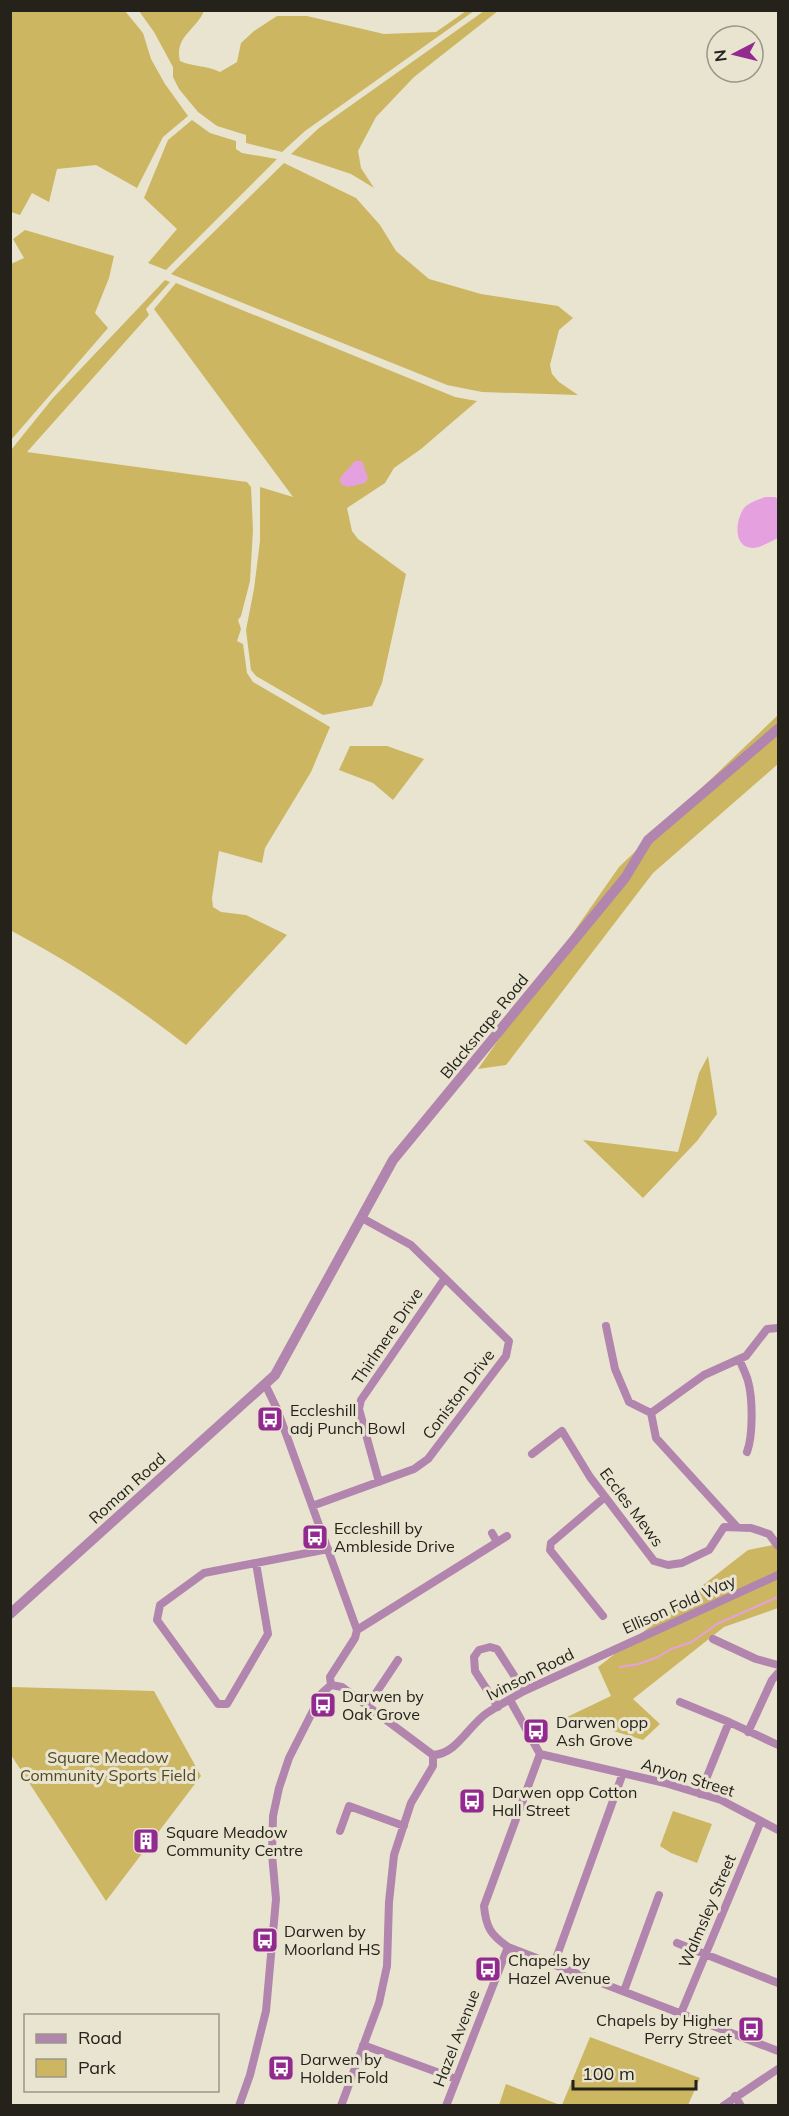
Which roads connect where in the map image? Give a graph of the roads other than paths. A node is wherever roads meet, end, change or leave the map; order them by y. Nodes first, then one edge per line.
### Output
1 (778, 729) edge
2 (362, 1218) junction
3 (445, 1278) junction
4 (606, 1326) dead end
5 (778, 1328) edge
6 (739, 1359) junction
7 (265, 1384) junction
8 (651, 1413) junction
9 (747, 1452) dead end
10 (532, 1454) dead end
11 (379, 1482) junction
12 (604, 1497) junction
13 (312, 1506) junction
14 (737, 1527) junction
15 (492, 1533) dead end
16 (507, 1536) dead end
17 (497, 1542) junction
18 (778, 1546) edge
19 (328, 1549) junction
20 (256, 1563) junction
21 (778, 1575) edge
22 (10, 1614) edge
23 (603, 1616) dead end
24 (357, 1630) junction
25 (713, 1640) dead end
26 (398, 1660) dead end
27 (591, 1660) joint
28 (778, 1665) edge
29 (778, 1673) edge
30 (331, 1685) junction
31 (524, 1691) junction
32 (510, 1700) junction
33 (680, 1702) dead end
34 (368, 1705) junction
35 (498, 1707) junction
36 (729, 1722) junction
37 (748, 1731) junction
38 (778, 1745) edge
39 (540, 1754) junction
40 (433, 1755) junction
41 (623, 1773) junction
42 (700, 1794) junction
43 (761, 1821) junction
44 (404, 1826) junction
45 (778, 1830) edge
46 (340, 1831) dead end
47 (659, 1895) dead end
48 (677, 1943) dead end
49 (508, 1947) junction
50 (706, 1954) junction
51 (554, 1964) junction
52 (778, 1983) edge
53 (624, 1991) junction
54 (681, 2013) junction
55 (363, 2045) junction
56 (778, 2051) edge
57 (778, 2069) edge
58 (456, 2079) junction
59 (735, 2096) junction
60 (239, 2106) edge
61 (341, 2106) edge
62 (446, 2106) edge
63 (723, 2106) edge
64 (741, 2106) edge

1 - 2 street, Blacksnape Road
2 - 3 street, Coniston Drive
2 - 7 street, Blacksnape Road
3 - 11 street, Thirlmere Drive
3 - 11 street, Coniston Drive
4 - 8 street
5 - 6 street
6 - 8 street
6 - 9 street
7 - 13 street
7 - 22 street, Roman Road
8 - 14 street
10 - 12 street, Eccles Mews
11 - 13 street, Coniston Drive
12 - 14 street, Eccles Mews
12 - 23 street
13 - 19 street
14 - 18 street
15 - 17 street
16 - 17 street
17 - 24 street
19 - 20 street
19 - 24 street
20 - 20 street
21 - 27 street, Ellison Fold Way
24 - 30 street
25 - 28 street
26 - 34 street
27 - 31 street, Ivinson Road
29 - 37 street
30 - 34 street
30 - 60 street
31 - 32 street, Ivinson Road
31 - 35 street
32 - 35 street, Ivinson Road
32 - 39 street
33 - 36 street
34 - 40 street
35 - 40 street, Ivinson Road
36 - 37 street
36 - 42 street
37 - 38 street
39 - 41 street, Anyon Street
39 - 49 street
40 - 44 street
41 - 42 street, Anyon Street
41 - 51 street
42 - 43 street, Anyon Street
43 - 45 street, Anyon Street
43 - 50 street, Walmsley Street
44 - 46 street
44 - 55 street
47 - 53 street
48 - 50 street
49 - 51 street
49 - 58 street, Hazel Avenue
50 - 52 street
50 - 54 street, Walmsley Street
51 - 53 street
53 - 54 street
54 - 56 street
55 - 58 street
55 - 61 street
57 - 59 street
58 - 62 street, Hazel Avenue
59 - 63 street
59 - 64 street

